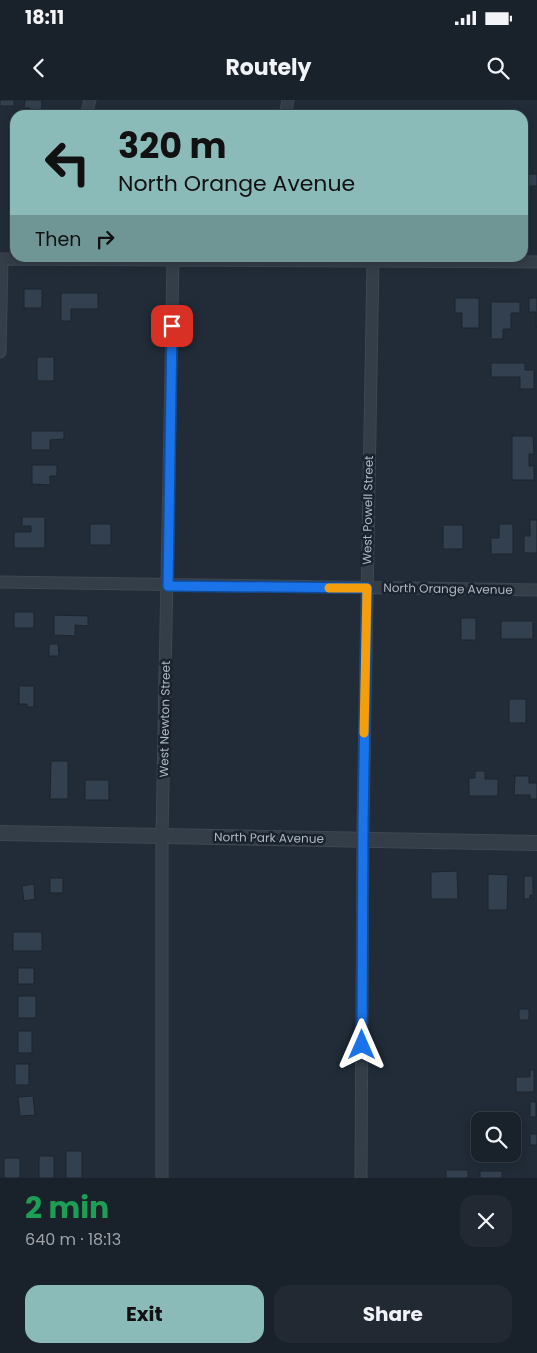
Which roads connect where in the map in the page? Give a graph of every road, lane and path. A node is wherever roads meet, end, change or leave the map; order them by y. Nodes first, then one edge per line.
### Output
1 (1, 259) edge
2 (173, 262) edge
3 (373, 262) edge
4 (0, 352) edge
5 (0, 582) edge
6 (168, 586) junction
7 (367, 588) junction
8 (537, 590) edge
9 (0, 833) edge
10 (162, 836) junction
11 (363, 839) junction
12 (537, 843) edge
13 (162, 1178) edge
14 (361, 1178) edge

1 - 4 street
2 - 6 street, West Newton Street
3 - 7 street, West Powell Street
5 - 6 street, North Orange Avenue
6 - 7 street, North Orange Avenue
6 - 10 street, West Newton Street
7 - 8 street, North Orange Avenue
7 - 11 street, West Powell Street
9 - 10 street, North Park Avenue
10 - 11 street, North Park Avenue
10 - 13 street, West Newton Street
11 - 12 street, North Park Avenue
11 - 14 street, West Powell Street

